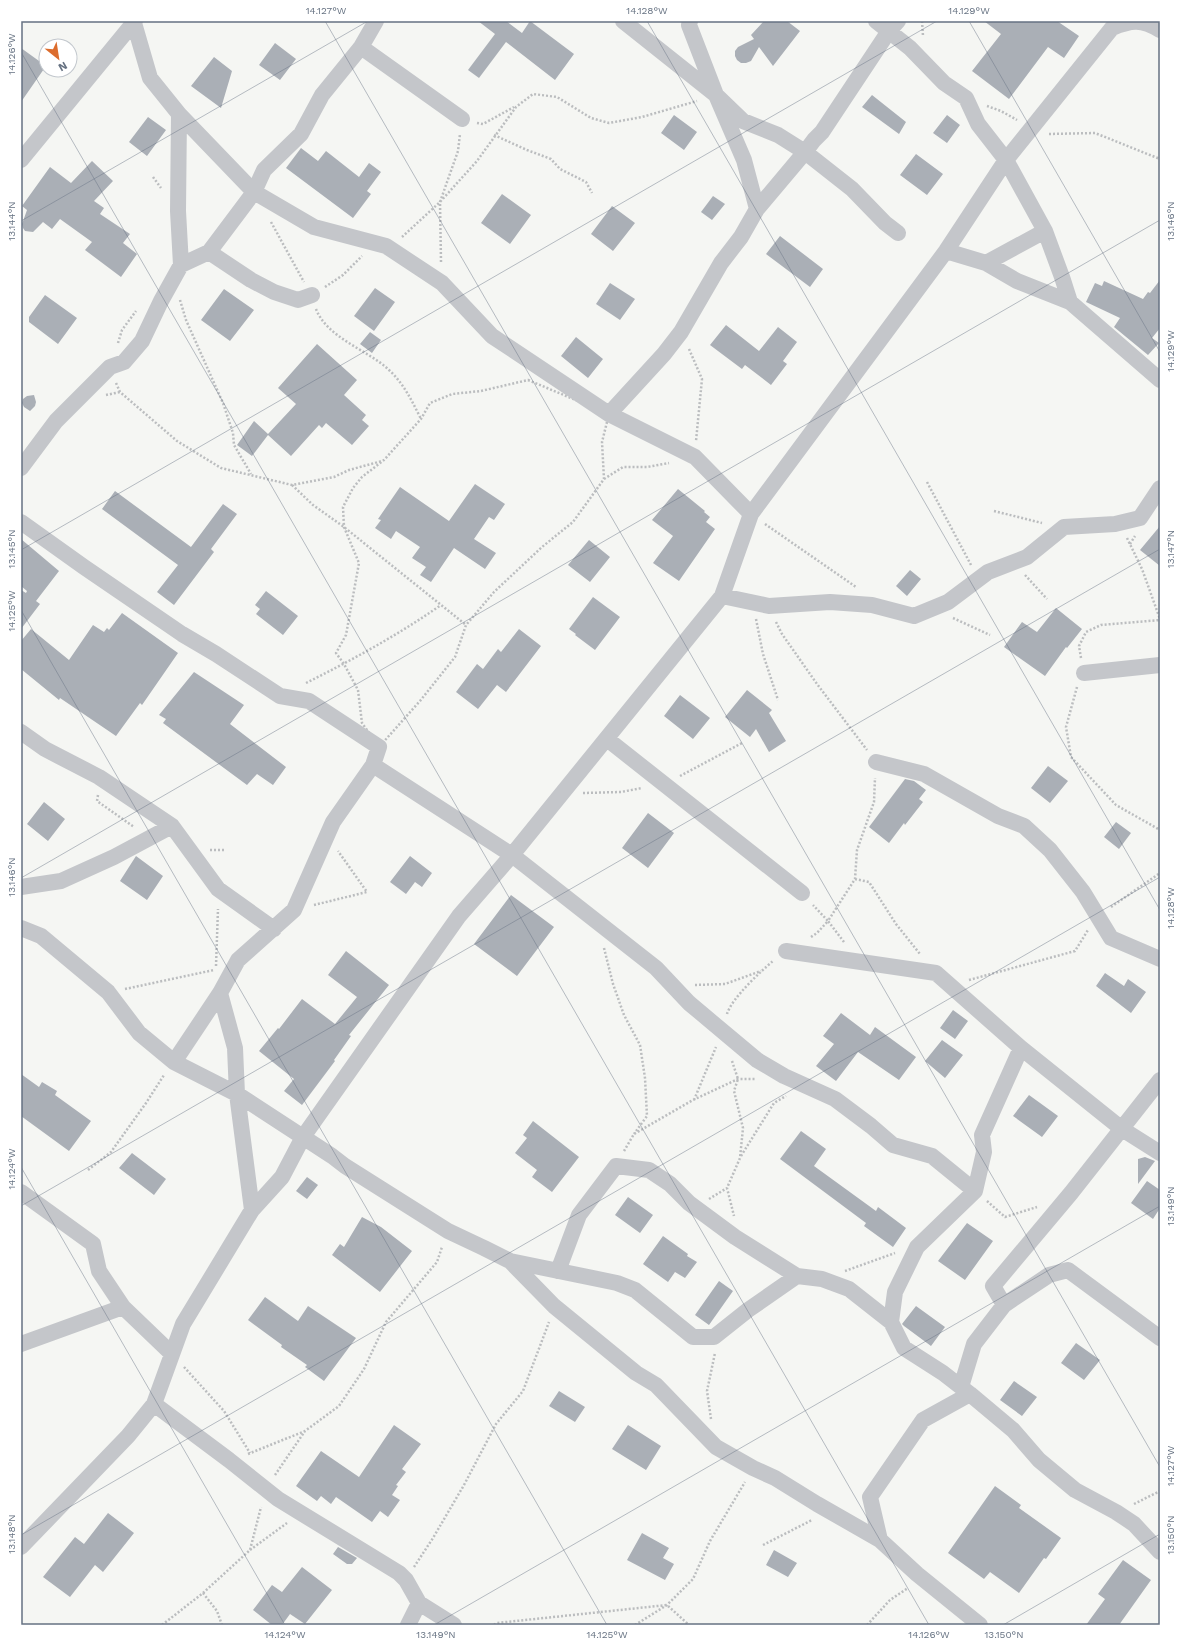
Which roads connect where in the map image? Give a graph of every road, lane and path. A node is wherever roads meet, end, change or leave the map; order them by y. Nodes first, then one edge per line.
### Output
1 (376, 21) edge
2 (623, 21) edge
3 (690, 21) edge
4 (876, 21) edge
5 (134, 22) edge
6 (1116, 24) edge
7 (894, 26) edge
8 (1160, 30) edge
9 (361, 47) junction
10 (716, 95) junction
11 (966, 98) junction
12 (516, 107) junction
13 (179, 114) junction
14 (462, 120) junction
15 (1030, 128) junction
16 (494, 134) junction
17 (806, 152) junction
18 (1160, 159) edge
19 (21, 160) edge
20 (1006, 160) junction
21 (254, 192) junction
22 (592, 193) dead end
23 (440, 202) junction
24 (757, 209) junction
25 (269, 219) dead end
26 (1045, 231) junction
27 (898, 233) dead end
28 (386, 246) junction
29 (946, 251) junction
30 (209, 252) junction
31 (986, 263) junction
32 (181, 265) junction
33 (442, 282) junction
34 (177, 293) dead end
35 (312, 296) junction
36 (1070, 302) junction
37 (682, 332) junction
38 (110, 367) junction
39 (1160, 380) edge
40 (609, 414) junction
41 (421, 419) junction
42 (695, 458) junction
43 (384, 460) junction
44 (21, 468) edge
45 (251, 475) junction
46 (604, 479) junction
47 (927, 482) dead end
48 (292, 485) junction
49 (1160, 488) edge
50 (994, 511) dead end
51 (751, 514) junction
52 (21, 522) edge
53 (1119, 524) junction
54 (344, 527) junction
55 (1064, 527) junction
56 (1006, 565) junction
57 (978, 580) junction
58 (722, 596) junction
59 (1047, 599) dead end
60 (441, 605) junction
61 (872, 605) junction
62 (769, 606) junction
63 (951, 617) dead end
64 (1160, 620) edge
65 (466, 625) junction
66 (990, 635) dead end
67 (344, 664) junction
68 (1160, 665) edge
69 (1084, 673) junction
70 (280, 696) junction
71 (778, 700) dead end
72 (21, 732) edge
73 (607, 739) junction
74 (379, 747) junction
75 (876, 762) junction
76 (373, 765) junction
77 (99, 777) junction
78 (172, 826) junction
79 (1160, 830) edge
80 (327, 835) junction
81 (152, 837) junction
82 (512, 855) junction
83 (1160, 874) edge
84 (855, 879) junction
85 (21, 887) edge
86 (218, 889) junction
87 (802, 893) joint
88 (294, 910) junction
89 (1098, 916) junction
90 (597, 921) junction
91 (828, 921) junction
92 (21, 928) edge
93 (274, 929) junction
94 (786, 951) junction
95 (1160, 959) edge
96 (238, 960) junction
97 (860, 961) junction
98 (215, 970) junction
99 (762, 971) junction
100 (936, 973) junction
101 (964, 981) dead end
102 (673, 986) junction
103 (108, 992) junction
104 (220, 993) junction
105 (723, 1033) junction
106 (1021, 1048) junction
107 (731, 1059) dead end
108 (174, 1062) junction
109 (784, 1076) junction
110 (738, 1079) junction
111 (1160, 1080) edge
112 (804, 1085) junction
113 (237, 1094) junction
114 (693, 1100) junction
115 (1122, 1129) junction
116 (634, 1134) junction
117 (303, 1137) junction
118 (1160, 1153) edge
119 (740, 1158) junction
120 (616, 1166) junction
121 (88, 1170) dead end
122 (975, 1191) junction
123 (21, 1192) edge
124 (1044, 1204) dead end
125 (252, 1210) junction
126 (448, 1231) junction
127 (735, 1237) junction
128 (917, 1247) junction
129 (510, 1261) junction
130 (558, 1271) junction
131 (797, 1276) junction
132 (822, 1280) junction
133 (1004, 1305) junction
134 (554, 1306) junction
135 (123, 1307) junction
136 (891, 1322) junction
137 (714, 1337) junction
138 (1160, 1338) edge
139 (21, 1344) edge
140 (172, 1354) junction
141 (966, 1391) junction
142 (154, 1404) junction
143 (305, 1431) junction
144 (716, 1447) junction
145 (250, 1453) junction
146 (229, 1460) junction
147 (253, 1460) dead end
148 (752, 1468) junction
149 (265, 1488) junction
150 (1160, 1491) edge
151 (1116, 1512) junction
152 (301, 1513) junction
153 (880, 1540) junction
154 (21, 1547) edge
155 (250, 1550) junction
156 (1160, 1552) edge
157 (917, 1574) junction
158 (406, 1580) junction
159 (203, 1594) junction
160 (419, 1603) junction
161 (667, 1605) junction
162 (162, 1625) edge
163 (222, 1625) edge
164 (408, 1625) edge
165 (454, 1625) edge
166 (494, 1625) edge
167 (635, 1625) edge
168 (689, 1625) edge
169 (867, 1625) edge
170 (980, 1625) edge

1 - 9 street
2 - 10 street
3 - 10 street
4 - 7 street
5 - 13 street
5 - 19 street
6 - 8 street
6 - 15 street
7 - 11 street
7 - 17 street
9 - 14 street
9 - 21 street
10 - 12 path
10 - 17 street
10 - 24 street
11 - 15 path
11 - 20 street
12 - 14 path
12 - 16 path
13 - 21 street
13 - 32 street
14 - 23 path
15 - 18 path
15 - 20 street
16 - 22 path
16 - 23 path
17 - 24 street
17 - 27 street
20 - 26 street
20 - 29 street
21 - 28 street
21 - 30 street
23 - 28 path
23 - 33 path
24 - 37 street
25 - 35 path
26 - 31 street
26 - 36 street
28 - 33 street
28 - 35 path
29 - 31 street
29 - 51 street
30 - 32 street
30 - 35 street
31 - 36 street
32 - 38 street
33 - 40 street
34 - 45 path
35 - 41 path
36 - 39 street
37 - 40 street
37 - 42 path
38 - 44 street
38 - 45 path
40 - 41 path
40 - 42 street
40 - 46 path
41 - 43 path
42 - 46 path
42 - 51 street
43 - 48 path
43 - 54 path
45 - 48 path
46 - 65 path
47 - 57 path
48 - 54 path
49 - 53 street
50 - 55 path
51 - 58 street
51 - 61 path
52 - 70 street
53 - 55 street
53 - 64 path
54 - 60 path
54 - 67 path
55 - 56 street
56 - 57 street
56 - 59 path
57 - 61 street
58 - 62 street
58 - 73 street
60 - 65 path
60 - 67 path
61 - 62 street
62 - 71 path
62 - 75 path
63 - 66 path
64 - 69 path
65 - 74 path
67 - 70 path
67 - 74 path
68 - 69 street
69 - 79 path
70 - 74 street
72 - 77 street
73 - 82 street
73 - 87 street
74 - 76 street
75 - 84 path
75 - 89 street
76 - 80 street
76 - 82 street
77 - 78 street
77 - 81 path
78 - 81 street
78 - 86 street
80 - 88 street
80 - 88 path
81 - 85 street
82 - 90 street
82 - 117 street
83 - 89 path
84 - 91 path
84 - 100 path
86 - 93 street
86 - 98 path
87 - 91 path
88 - 93 street
89 - 95 street
89 - 101 path
90 - 102 street
90 - 116 path
91 - 94 path
91 - 97 path
92 - 103 street
93 - 96 street
94 - 97 street
94 - 99 path
96 - 98 path
96 - 104 street
97 - 100 street
98 - 103 path
99 - 102 path
99 - 105 path
100 - 106 street
102 - 105 street
103 - 108 street
104 - 108 street
104 - 113 street
105 - 109 street
105 - 114 path
106 - 115 street
106 - 122 street
107 - 110 path
108 - 113 street
108 - 121 path
109 - 110 path
109 - 112 street
110 - 114 path
110 - 119 path
111 - 115 street
112 - 119 path
112 - 122 street
113 - 117 street
113 - 125 street
114 - 116 path
115 - 118 street
115 - 133 street
116 - 120 path
117 - 125 street
117 - 126 street
119 - 127 path
120 - 127 street
120 - 130 street
122 - 124 path
122 - 128 street
123 - 135 street
125 - 140 street
126 - 129 street
126 - 143 path
127 - 131 street
128 - 132 path
128 - 136 street
129 - 130 street
129 - 134 street
130 - 137 street
131 - 132 street
131 - 137 street
132 - 136 street
133 - 138 street
133 - 141 street
134 - 144 street
134 - 158 path
135 - 139 street
135 - 140 street
136 - 141 street
137 - 144 path
140 - 142 street
140 - 145 path
141 - 151 street
141 - 153 street
142 - 146 street
142 - 154 street
143 - 145 path
143 - 149 path
144 - 148 street
145 - 146 path
145 - 147 path
146 - 149 street
148 - 153 street
148 - 161 path
149 - 152 street
149 - 155 path
150 - 151 path
151 - 156 street
152 - 155 path
152 - 158 street
153 - 157 street
155 - 159 path
157 - 169 path
157 - 170 street
158 - 160 street
159 - 162 path
159 - 163 path
160 - 164 street
160 - 165 street
161 - 166 path
161 - 167 path
161 - 168 path

